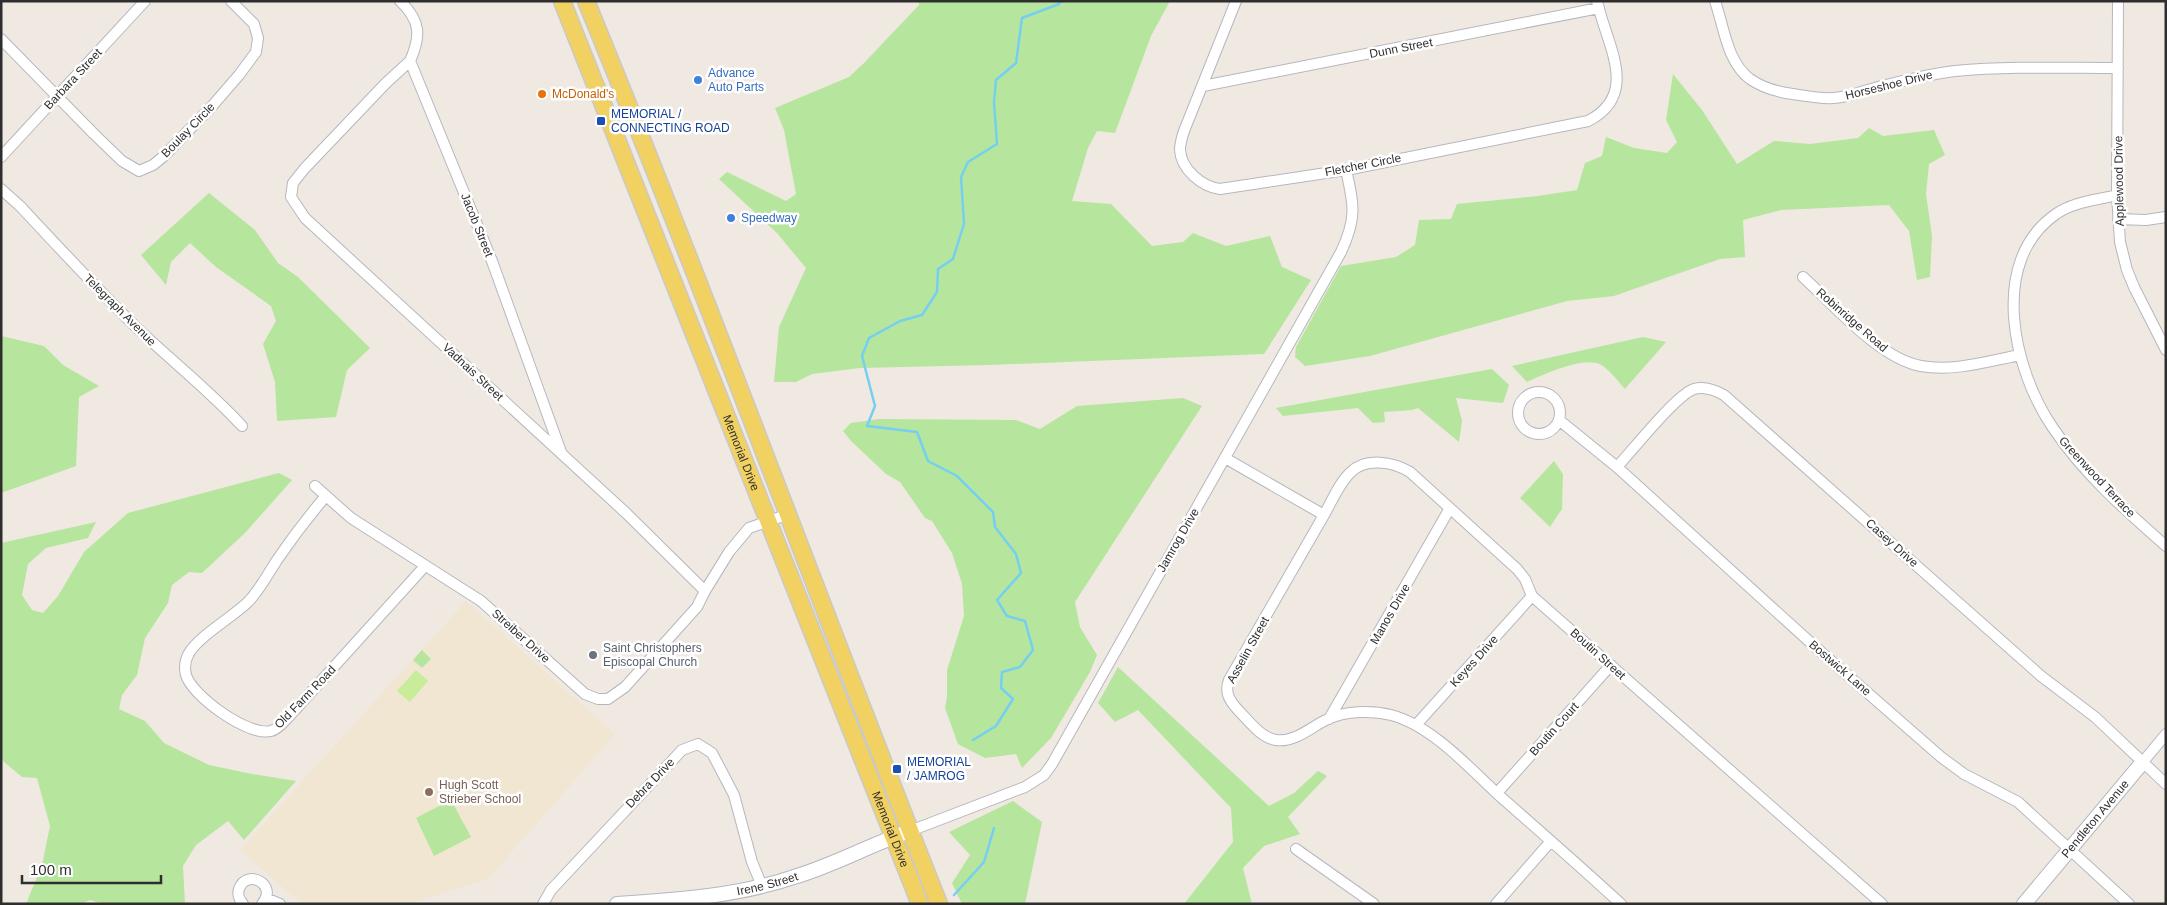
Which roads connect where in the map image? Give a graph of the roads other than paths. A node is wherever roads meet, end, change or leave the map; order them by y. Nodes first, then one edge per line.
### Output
1 (145, 1) edge
2 (231, 1) edge
3 (400, 1) edge
4 (562, 1) edge
5 (1236, 1) edge
6 (1715, 1) edge
7 (2118, 1) edge
8 (1598, 5) edge
9 (589, 7) edge
10 (571, 24) junction
11 (1, 39) edge
12 (410, 61) junction
13 (2118, 68) junction
14 (1203, 86) junction
15 (58, 97) junction
16 (1, 157) edge
17 (1346, 170) junction
18 (1, 189) edge
19 (2117, 195) junction
20 (2166, 217) edge
21 (2118, 219) junction
22 (1803, 277) dead end
23 (2166, 350) edge
24 (2020, 355) junction
25 (1559, 420) junction
26 (242, 426) dead end
27 (562, 453) junction
28 (1225, 458) junction
29 (1617, 467) junction
30 (315, 486) dead end
31 (325, 497) junction
32 (1450, 508) junction
33 (786, 515) junction
34 (1324, 515) junction
35 (768, 522) junction
36 (2166, 546) edge
37 (424, 566) junction
38 (705, 591) junction
39 (1532, 596) junction
40 (1611, 665) junction
41 (1328, 719) junction
42 (1416, 725) junction
43 (2166, 734) edge
44 (2142, 763) junction
45 (2166, 784) edge
46 (1497, 794) junction
47 (910, 831) junction
48 (893, 837) junction
49 (1551, 841) junction
50 (1296, 849) dead end
51 (2070, 849) junction
52 (762, 886) junction
53 (264, 901) edge
54 (243, 904) edge
55 (280, 904) edge
56 (544, 904) edge
57 (617, 904) edge
58 (920, 904) edge
59 (940, 904) edge
60 (1374, 904) edge
61 (1496, 904) edge
62 (1621, 904) edge
63 (1882, 904) edge
64 (2024, 904) edge
65 (2129, 904) edge

1 - 15 street, Barbara Street
2 - 15 street, Boulay Circle
3 - 12 street
4 - 10 main road, Memorial Drive
5 - 14 street, Fletcher Circle
6 - 13 street, Horseshoe Drive
7 - 13 street, Applewood Drive
8 - 14 street, Dunn Street
8 - 17 street, Fletcher Circle
9 - 10 main road
9 - 33 main road, Memorial Drive
10 - 35 main road, Memorial Drive
11 - 15 street, Boulay Circle
12 - 27 street, Jacob Street
12 - 27 street, Vadnais Street
13 - 19 street, Applewood Drive
14 - 17 street, Fletcher Circle
15 - 16 street, Barbara Street
17 - 28 street, Jamrog Drive
18 - 26 street, Telegraph Avenue
19 - 21 street, Applewood Drive
19 - 24 street, Greenwood Terrace
20 - 21 street
21 - 23 street, Applewood Drive
22 - 24 street, Robinridge Road
24 - 36 street, Greenwood Terrace
25 - 25 street
25 - 29 street, Bostwick Lane
27 - 38 street, Vadnais Street
28 - 34 street
28 - 47 street, Jamrog Drive
29 - 44 street, Casey Drive
29 - 51 street, Bostwick Lane
30 - 31 street, Streiber Drive
31 - 37 street, Streiber Drive
31 - 37 street, Old Farm Road
32 - 34 street, Boutin Street
32 - 39 street, Boutin Street
32 - 41 street, Manos Drive
33 - 35 street
33 - 47 main road, Memorial Drive
34 - 41 street, Asselin Street
35 - 38 street
35 - 48 main road, Memorial Drive
37 - 38 street, Streiber Drive
39 - 40 street, Boutin Street
39 - 42 street, Keyes Drive
40 - 46 street, Boutin Court
40 - 63 street, Boutin Street
41 - 42 street, Asselin Street
42 - 46 street, Asselin Street
43 - 44 street, Pendleton Avenue
44 - 45 street, Casey Drive
44 - 51 street, Pendleton Avenue
46 - 49 street, Asselin Street
47 - 48 street, Irene Street
47 - 59 main road, Memorial Drive
48 - 52 street, Irene Street
48 - 58 main road, Memorial Drive
49 - 61 street
49 - 62 street, Asselin Street
50 - 60 street
51 - 64 street, Pendleton Avenue
51 - 65 street, Bostwick Lane
52 - 56 street, Debra Drive
52 - 57 street, Irene Street
53 - 54 street
53 - 55 street

